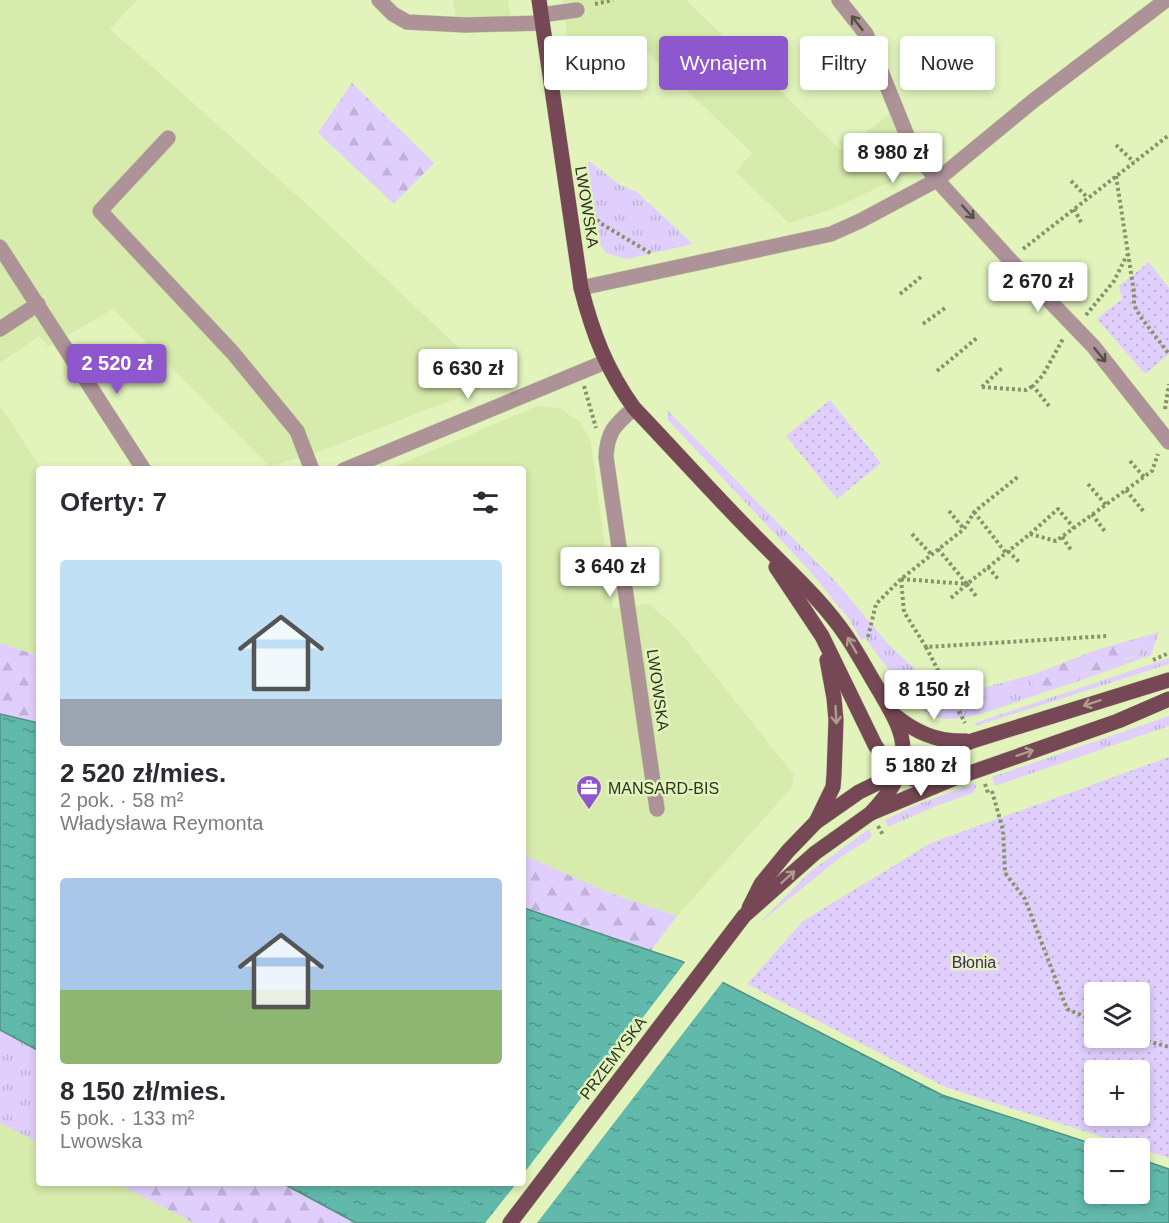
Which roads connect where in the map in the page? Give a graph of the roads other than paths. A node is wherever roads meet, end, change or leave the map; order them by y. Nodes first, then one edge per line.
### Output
1 (379, 0) edge
2 (839, 0) edge
3 (1166, 0) edge
4 (577, 10) dead end
5 (540, 13) edge
6 (168, 138) dead end
7 (933, 174) junction
8 (0, 247) edge
9 (581, 288) junction
10 (38, 304) junction
11 (0, 328) edge
12 (605, 362) junction
13 (634, 408) junction
14 (1164, 446) edge
15 (141, 466) edge
16 (310, 466) edge
17 (354, 466) edge
18 (758, 539) junction
19 (822, 636) junction
20 (1169, 680) edge
21 (1169, 699) edge
22 (893, 714) junction
23 (972, 741) junction
24 (898, 773) junction
25 (950, 780) junction
26 (657, 809) dead end
27 (871, 813) junction
28 (816, 822) junction
29 (744, 916) junction
30 (510, 1223) edge

1 - 5 street
7 -> 2 street
3 - 7 street
4 - 5 street
5 - 9 main road, LWOWSKA
6 - 16 street
7 - 9 street
7 -> 14 street
8 - 10 street
9 - 12 main road, LWOWSKA
10 - 11 street
10 - 15 street
12 - 13 main road, LWOWSKA
12 - 17 street
13 - 18 main road, LWOWSKA
13 - 26 street, LWOWSKA
18 - 19 main road, LWOWSKA
22 -> 18 main road, LWOWSKA
19 - 24 main road, LWOWSKA
19 -> 28 main road, LWOWSKA
20 -> 23 main road, PRZEMYSKA
25 -> 21 main road, PRZEMYSKA
22 - 23 main road, LWOWSKA
22 - 24 main road, LWOWSKA
23 - 24 main road, PRZEMYSKA
24 - 25 main road
24 - 27 main road, LWOWSKA
24 - 28 main road, PRZEMYSKA
25 - 27 main road, PRZEMYSKA
29 -> 27 main road, PRZEMYSKA
28 - 29 main road, PRZEMYSKA
29 - 30 main road, PRZEMYSKA

